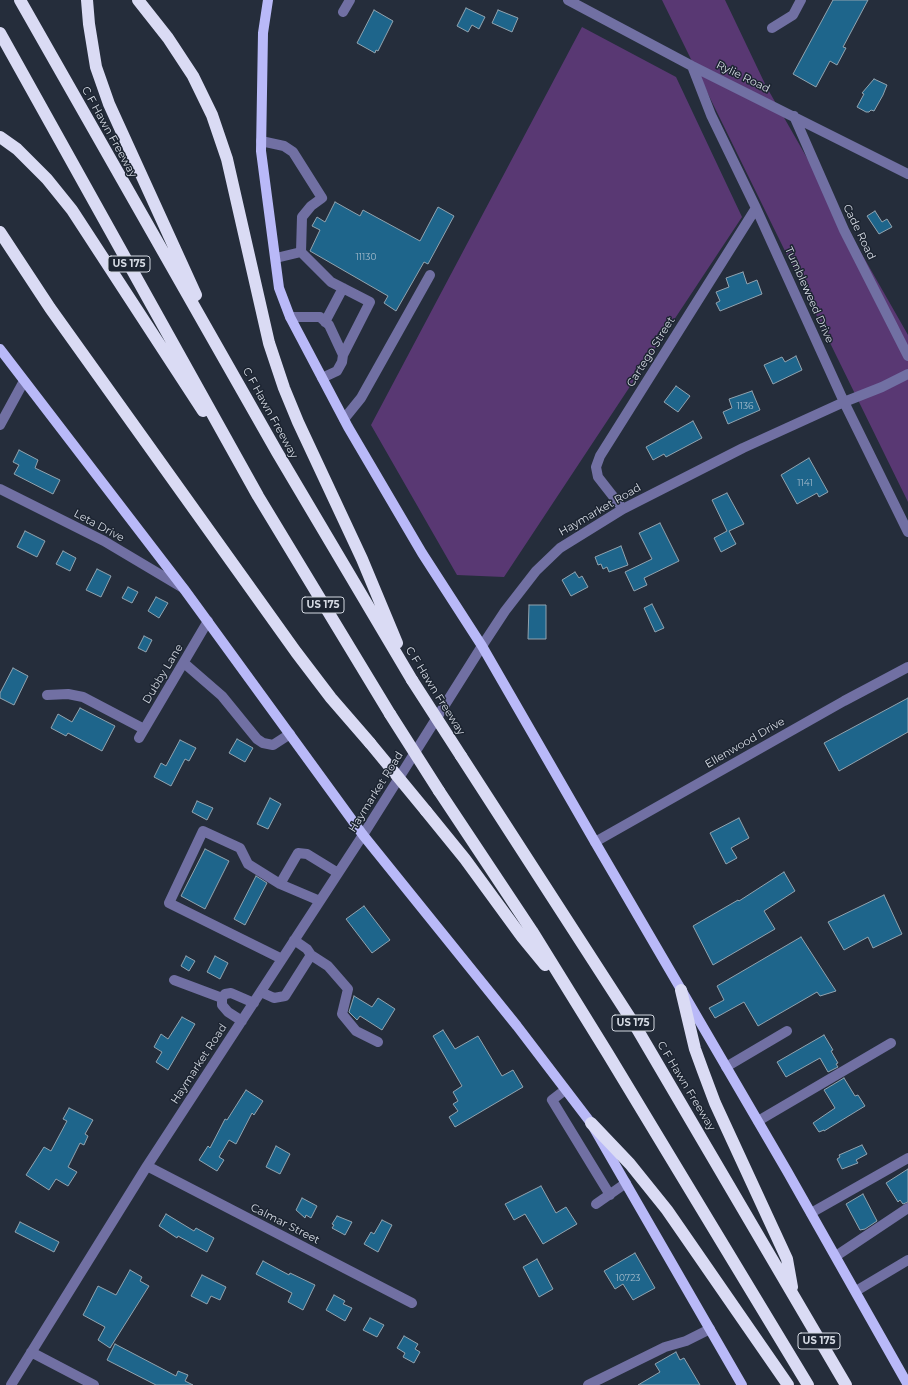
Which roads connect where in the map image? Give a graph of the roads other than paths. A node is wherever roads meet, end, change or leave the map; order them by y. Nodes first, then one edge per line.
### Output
1 (20, 0) edge
2 (87, 0) edge
3 (268, 0) edge
4 (350, 0) edge
5 (568, 0) edge
6 (801, 0) edge
7 (139, 1) edge
8 (343, 12) dead end
9 (772, 28) dead end
10 (0, 33) edge
11 (692, 66) junction
12 (794, 116) junction
13 (0, 137) edge
14 (261, 141) junction
15 (908, 174) edge
16 (756, 208) junction
17 (0, 232) edge
18 (301, 252) junction
19 (276, 258) junction
20 (430, 275) dead end
21 (343, 288) junction
22 (290, 317) junction
23 (325, 322) junction
24 (0, 349) edge
25 (343, 355) junction
26 (908, 356) edge
27 (225, 359) junction
28 (908, 374) edge
29 (322, 378) junction
30 (24, 381) junction
31 (844, 402) junction
32 (344, 419) junction
33 (0, 425) edge
34 (0, 489) edge
35 (258, 496) junction
36 (623, 509) junction
37 (908, 532) edge
38 (184, 589) junction
39 (208, 621) junction
40 (482, 646) junction
41 (184, 663) junction
42 (908, 667) edge
43 (412, 680) junction
44 (47, 695) dead end
45 (144, 729) junction
46 (290, 734) junction
47 (139, 738) dead end
48 (363, 835) junction
49 (595, 842) junction
50 (338, 873) junction
51 (280, 884) junction
52 (320, 901) junction
53 (294, 940) junction
54 (311, 955) junction
55 (282, 959) junction
56 (174, 980) dead end
57 (681, 990) junction
58 (260, 992) junction
59 (570, 995) junction
60 (222, 998) junction
61 (254, 1003) junction
62 (242, 1021) junction
63 (787, 1031) dead end
64 (378, 1042) dead end
65 (891, 1043) dead end
66 (726, 1067) junction
67 (565, 1090) junction
68 (758, 1121) junction
69 (590, 1123) junction
70 (908, 1158) edge
71 (147, 1166) junction
72 (626, 1183) junction
73 (610, 1194) junction
74 (596, 1204) dead end
75 (908, 1208) edge
76 (812, 1213) junction
77 (836, 1256) junction
78 (908, 1260) edge
79 (856, 1291) junction
80 (793, 1296) junction
81 (412, 1303) dead end
82 (710, 1329) junction
83 (31, 1352) junction
84 (11, 1385) edge
85 (94, 1385) edge
86 (588, 1385) edge
87 (742, 1385) edge
88 (788, 1385) edge
89 (808, 1385) edge
90 (846, 1385) edge
91 (908, 1385) edge

1 - 27 highway, C F Hawn Freeway / US 175
2 - 27 highway
3 - 14 main road
4 - 8 street
5 - 11 street, Rylie Road
6 - 9 street
7 - 43 highway
10 - 35 highway, US 175
11 - 12 street, Rylie Road
11 - 16 street, Tumbleweed Drive
12 - 15 street, Rylie Road
12 - 26 street, Cade Road
13 - 35 highway
14 - 18 street
14 - 19 main road
16 - 31 street, Tumbleweed Drive
16 - 36 street, Cartego Street
17 - 59 highway, bridge
18 - 19 street
18 - 21 street
19 - 22 main road
20 - 32 street
21 - 23 street
21 - 25 street
22 - 23 street
22 - 29 main road
23 - 25 street
24 - 30 main road
25 - 29 street
27 - 43 highway, C F Hawn Freeway / US 175
28 - 31 street, Haymarket Road
29 - 32 main road
30 - 33 street
30 - 38 main road
31 - 36 street, Haymarket Road
31 - 37 street, Tumbleweed Drive
32 - 40 main road
34 - 38 street, Leta Drive
35 - 59 highway, US 175, bridge
36 - 40 street, Haymarket Road
38 - 39 main road
39 - 41 street, Dubby Lane
39 - 46 main road
40 - 48 street, Haymarket Road
40 - 49 main road
41 - 45 street, Dubby Lane
41 - 46 street
42 - 49 street, Ellenwood Drive
43 - 80 highway, C F Hawn Freeway / US 175, bridge
44 - 45 street
45 - 47 street, Dubby Lane
46 - 48 main road
48 - 50 street, Haymarket Road
48 - 67 main road
49 - 57 main road
50 - 51 street
50 - 52 street, Haymarket Road
51 - 52 street
51 - 55 street
52 - 53 street, Haymarket Road
53 - 54 street
53 - 55 street, Haymarket Road
54 - 58 street
54 - 64 street
55 - 58 street, Haymarket Road
56 - 60 street
57 - 66 main road
57 - 80 highway
58 - 61 street, Haymarket Road
59 - 89 highway, US 175
60 - 61 street
60 - 62 street
61 - 62 street, Haymarket Road
62 - 71 street, Haymarket Road
63 - 66 street
65 - 68 street
66 - 68 main road
67 - 69 main road
67 - 73 street
68 - 76 main road
69 - 72 main road
69 - 88 highway
70 - 76 street
71 - 81 street, Calmar Street
71 - 83 street, Haymarket Road
72 - 73 street
72 - 82 main road
73 - 74 street
75 - 77 street
76 - 77 main road
77 - 79 main road
78 - 79 street
79 - 91 main road
80 - 90 highway, C F Hawn Freeway / US 175
82 - 86 street
82 - 87 main road
83 - 84 street, Haymarket Road
83 - 85 street

